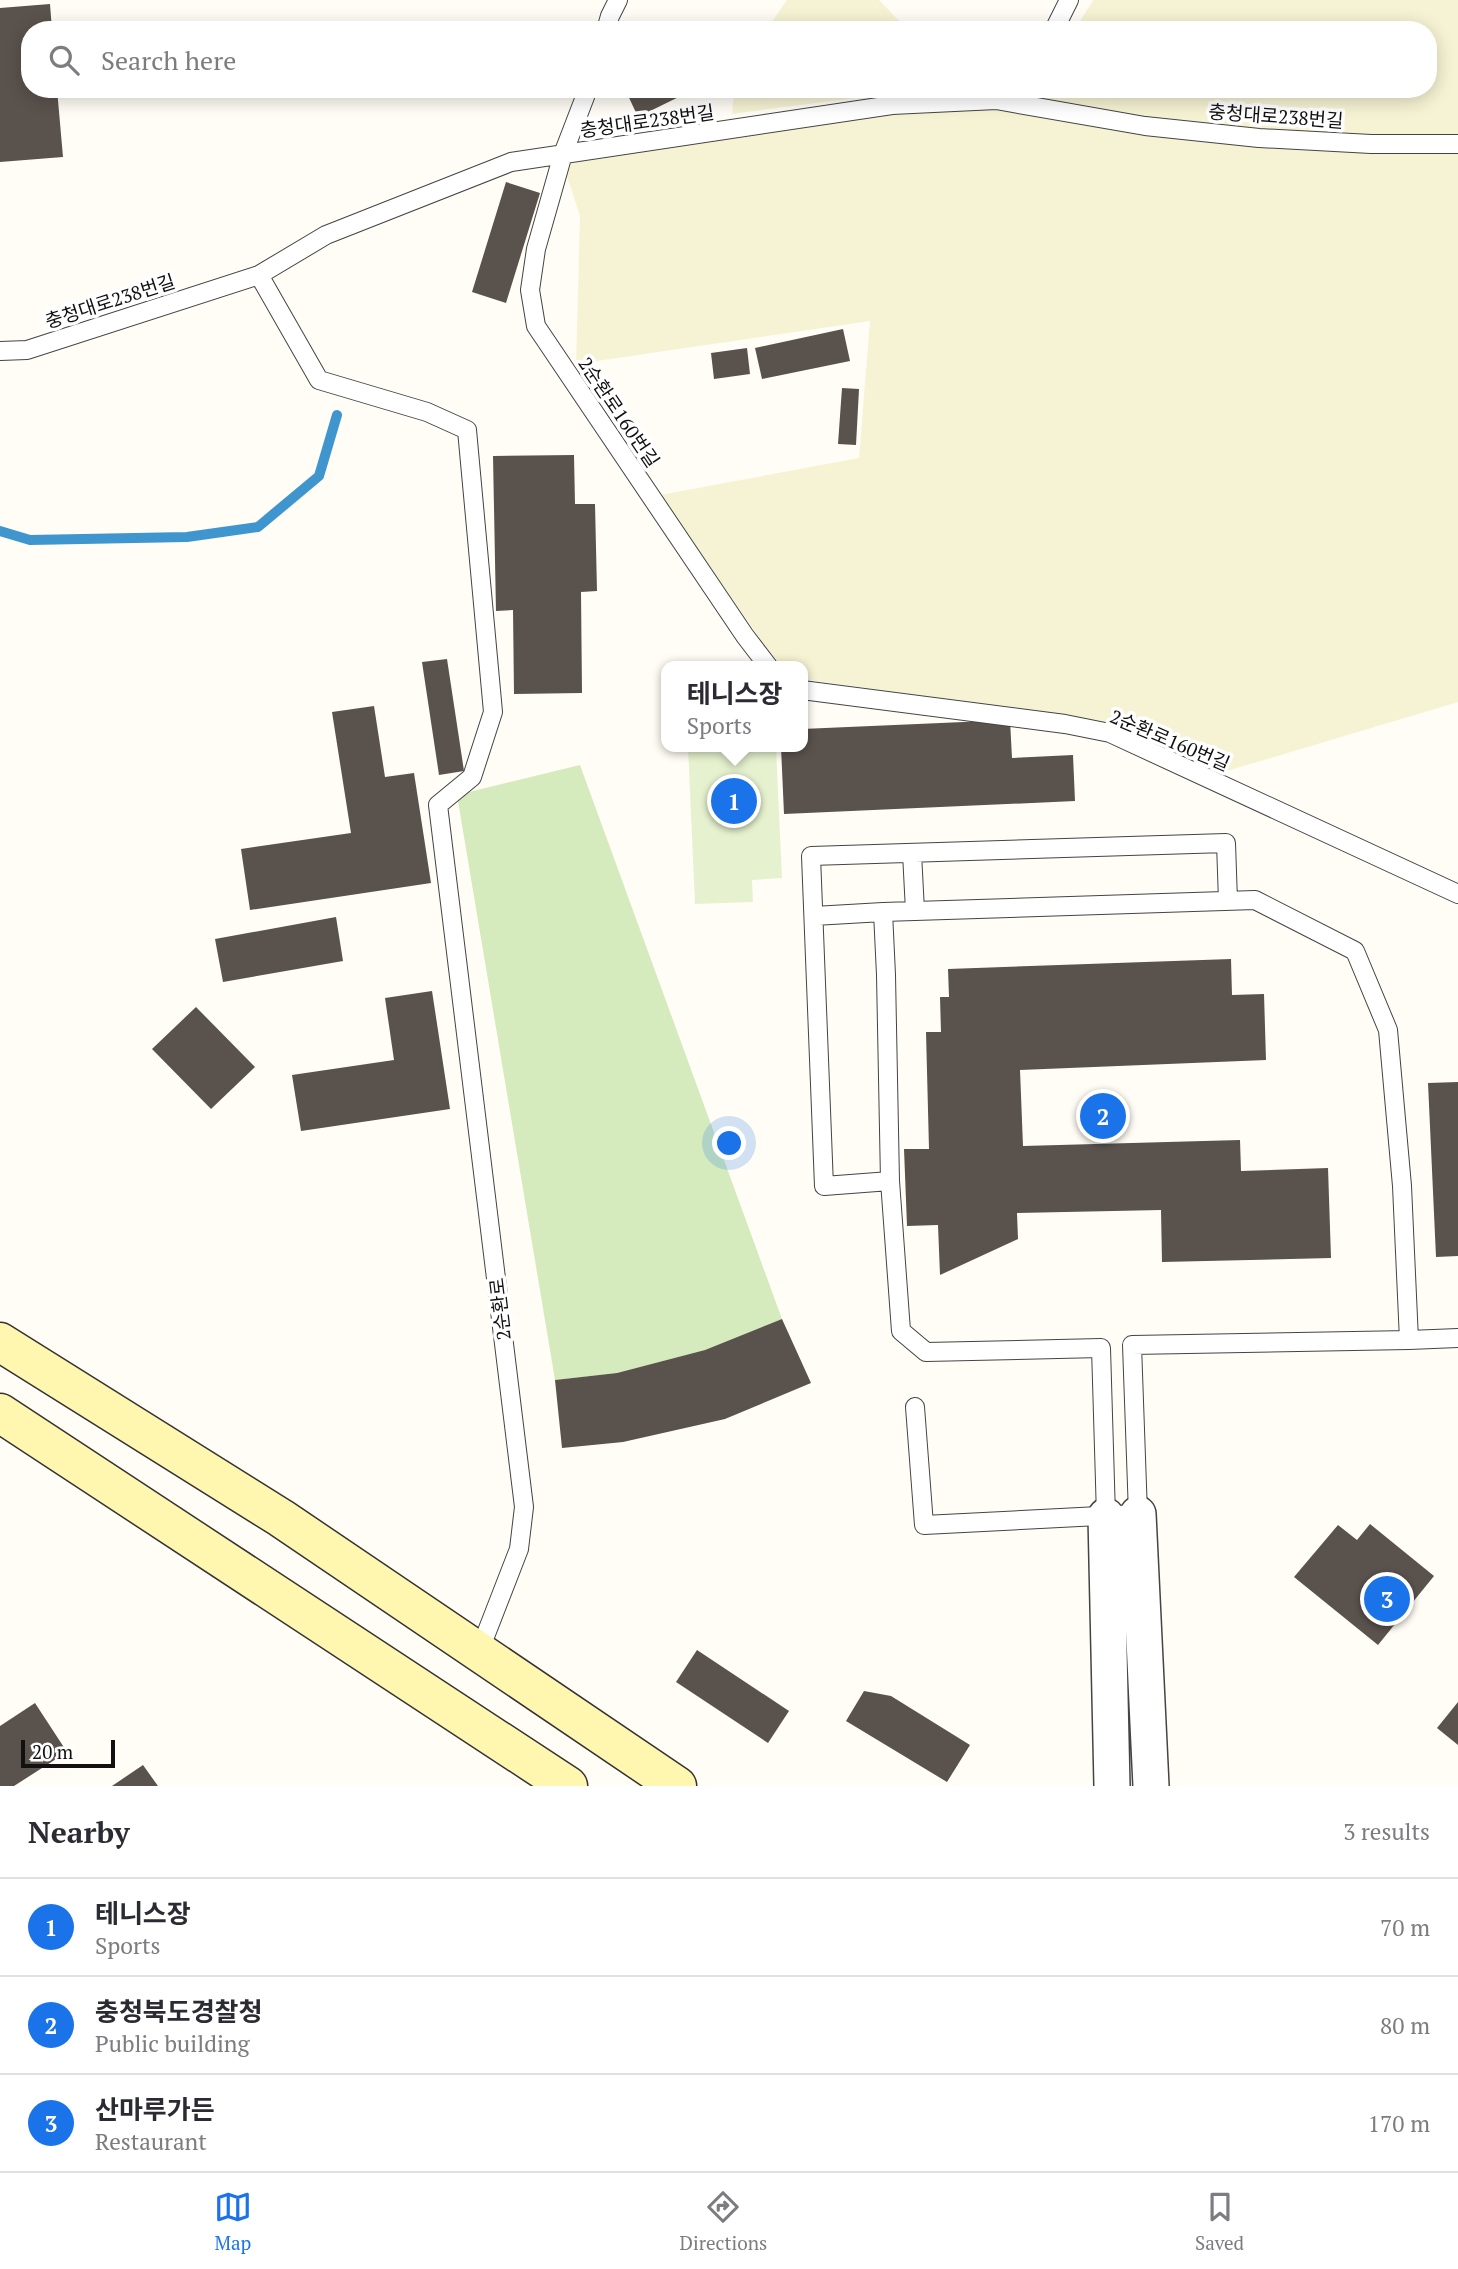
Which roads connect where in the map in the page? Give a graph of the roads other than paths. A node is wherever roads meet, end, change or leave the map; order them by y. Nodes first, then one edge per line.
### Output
1 (618, 0) edge
2 (1069, 0) edge
3 (609, 21) edge
4 (1058, 21) edge
5 (585, 98) edge
6 (961, 98) edge
7 (1019, 98) edge
8 (1458, 144) edge
9 (563, 154) junction
10 (259, 275) junction
11 (0, 351) edge
12 (764, 661) edge
13 (808, 691) edge
14 (912, 853) junction
15 (1458, 894) edge
16 (1228, 901) junction
17 (915, 911) junction
18 (883, 912) junction
19 (814, 916) junction
20 (890, 1181) junction
21 (1458, 1338) edge
22 (1409, 1340) junction
23 (0, 1342) edge
24 (1132, 1345) junction
25 (1101, 1348) junction
26 (915, 1406) dead end
27 (0, 1413) edge
28 (1122, 1515) junction
29 (479, 1653) junction
30 (568, 1786) edge
31 (677, 1786) edge
32 (1112, 1786) edge
33 (1151, 1786) edge

1 - 3 lane
2 - 4 lane
5 - 9 lane, 2순환로160번길
6 - 9 lane, 충청대로238번길
7 - 8 lane, 충청대로238번길
9 - 10 lane, 충청대로238번길
9 - 12 lane, 2순환로160번길
10 - 11 lane, 충청대로238번길
10 - 29 lane, 2순환로
13 - 15 lane, 2순환로160번길
14 - 16 lane
14 - 17 lane
14 - 19 lane
16 - 17 lane
16 - 22 lane
17 - 18 lane
18 - 19 lane
18 - 20 lane
19 - 20 lane
20 - 25 lane
21 - 22 lane
22 - 24 lane
23 - 29 street
24 - 25 lane
24 - 28 lane
25 - 28 lane
26 - 28 lane
27 - 30 street
28 - 32 street
28 - 33 street
29 - 31 street

